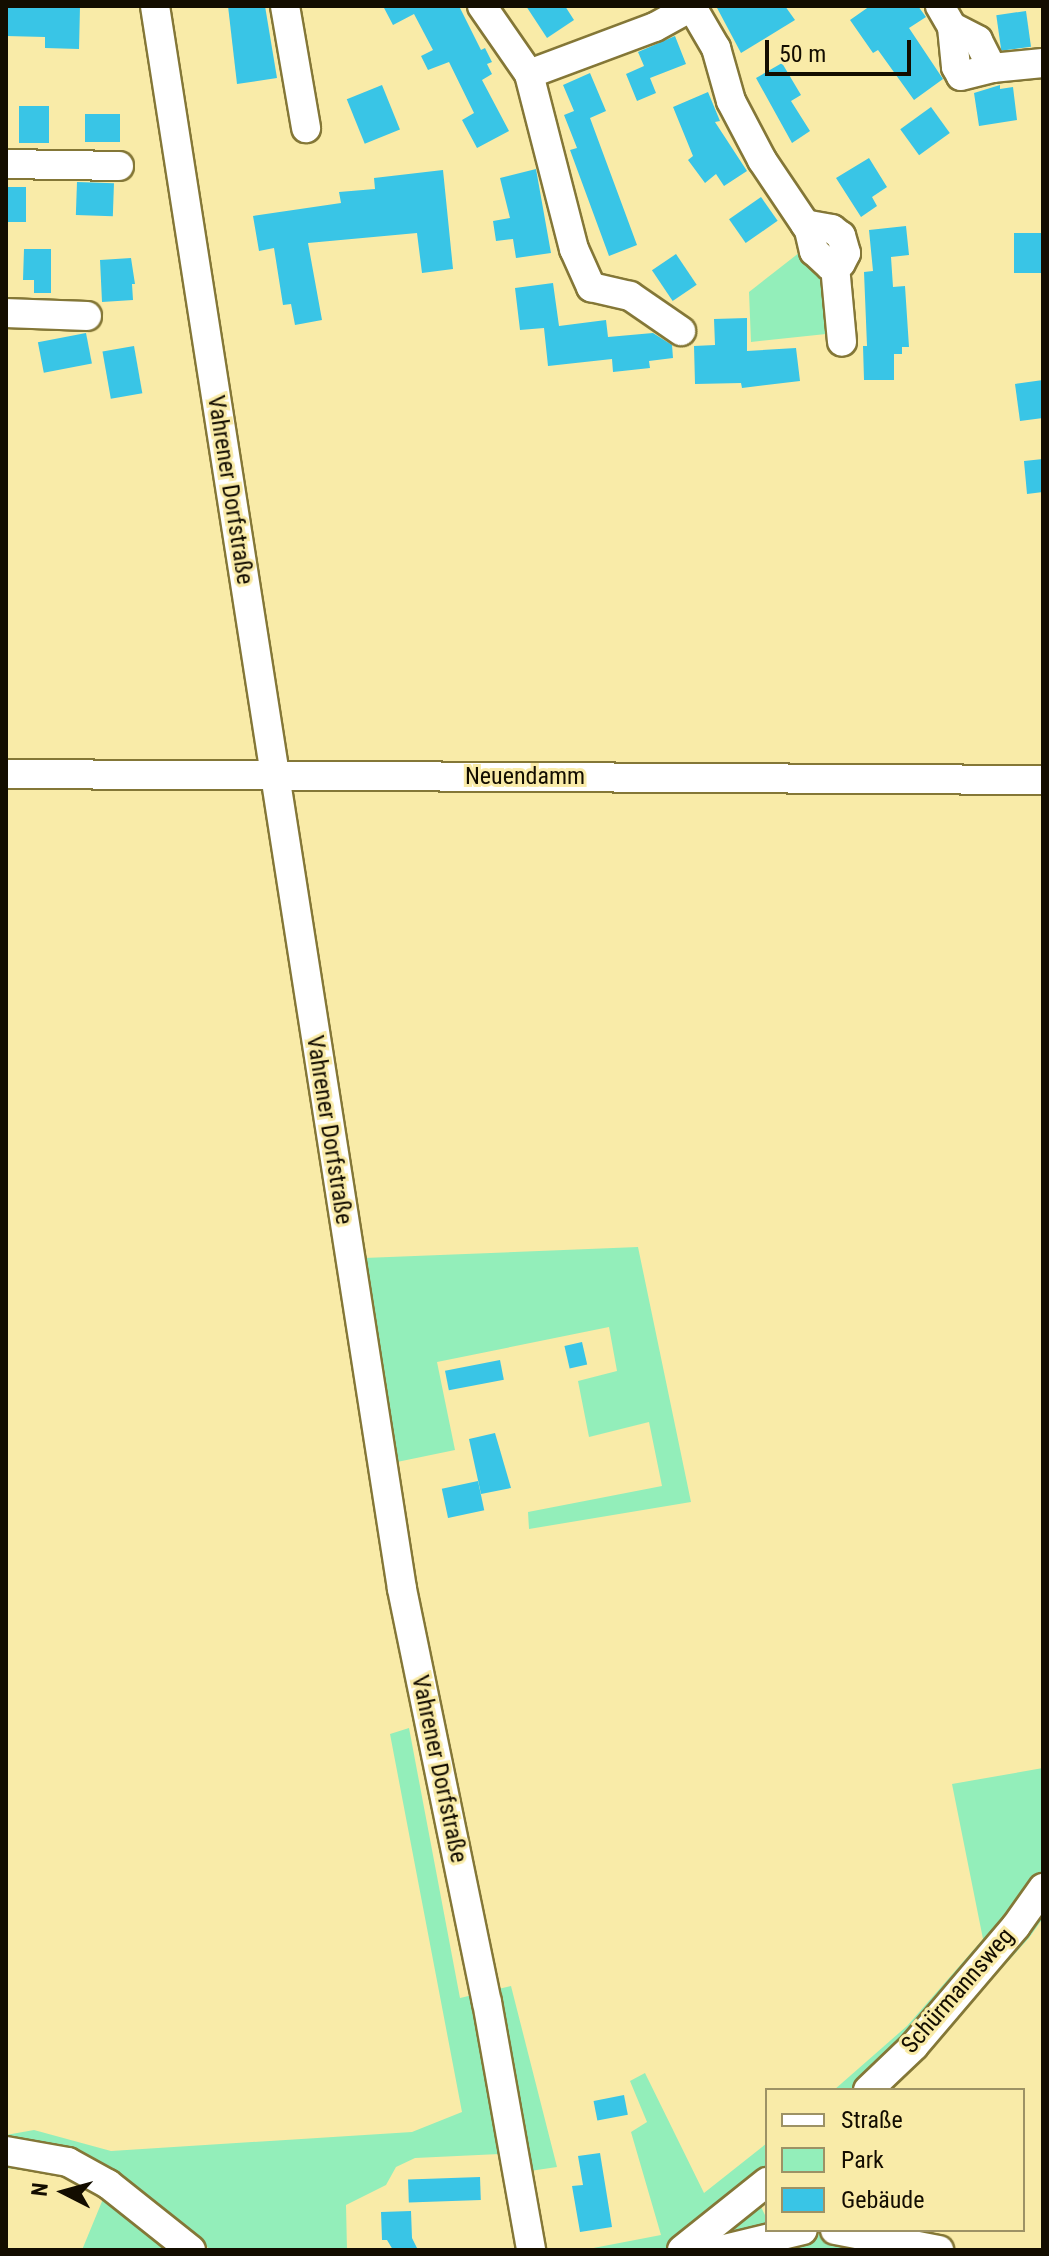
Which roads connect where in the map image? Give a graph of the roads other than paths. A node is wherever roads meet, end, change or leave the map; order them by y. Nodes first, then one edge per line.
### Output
1 (155, 6) edge
2 (285, 6) edge
3 (482, 6) edge
4 (692, 6) edge
5 (946, 16) edge
6 (1043, 63) edge
7 (529, 74) junction
8 (306, 128) dead end
9 (6, 164) edge
10 (119, 166) dead end
11 (6, 313) edge
12 (87, 316) dead end
13 (681, 331) dead end
14 (842, 342) dead end
15 (6, 774) edge
16 (273, 776) junction
17 (1043, 780) edge
18 (1043, 1888) edge
19 (870, 2088) edge
20 (6, 2151) edge
21 (765, 2184) edge
22 (795, 2232) edge
23 (851, 2232) edge
24 (191, 2250) edge
25 (531, 2250) edge
26 (682, 2250) edge
27 (720, 2250) edge
28 (939, 2250) edge

1 - 16 street, Vahrener Dorfstraße
2 - 8 street
3 - 7 street
4 - 7 street
4 - 14 street
5 - 6 street
7 - 13 street
9 - 10 street
11 - 12 street
15 - 16 street, Neuendamm
16 - 17 street, Neuendamm
16 - 25 street, Vahrener Dorfstraße
18 - 19 street, Schürmannsweg
20 - 24 street
21 - 26 street
22 - 27 street
23 - 28 street

